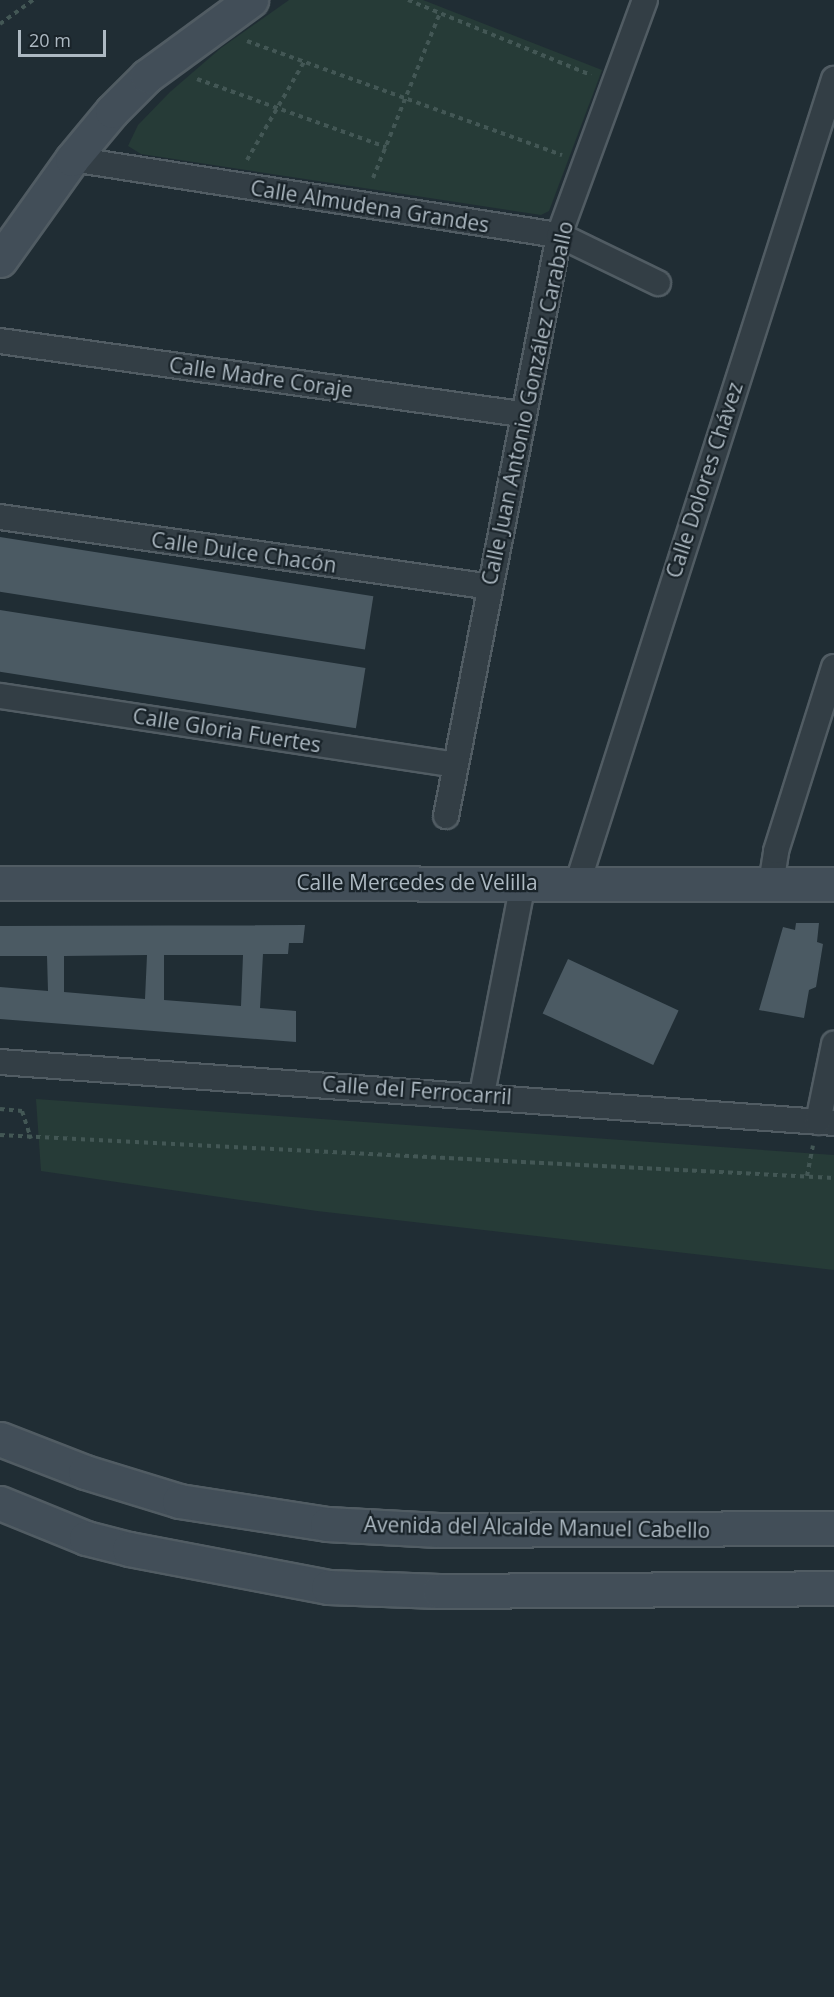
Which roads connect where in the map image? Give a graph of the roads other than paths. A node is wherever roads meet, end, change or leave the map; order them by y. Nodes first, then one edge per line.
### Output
1 (251, 0) edge
2 (645, 0) edge
3 (834, 79) edge
4 (72, 159) junction
5 (559, 235) junction
6 (0, 260) edge
7 (658, 283) dead end
8 (0, 340) edge
9 (521, 414) junction
10 (0, 518) edge
11 (489, 587) junction
12 (834, 667) edge
13 (0, 696) edge
14 (454, 765) junction
15 (446, 816) dead end
16 (578, 882) junction
17 (0, 883) edge
18 (523, 883) junction
19 (771, 884) junction
20 (834, 884) edge
21 (834, 1044) edge
22 (0, 1062) edge
23 (482, 1094) junction
24 (826, 1122) edge
25 (0, 1439) edge
26 (0, 1503) edge
27 (834, 1528) edge
28 (834, 1588) edge

1 - 4 main road
2 - 5 street, Calle Juan Antonio González Caraballo
3 - 16 street, Calle Dolores Chávez
4 - 5 street, Calle Almudena Grandes
4 - 6 main road
5 - 7 street, Calle Almudena Grandes
5 - 9 street, Calle Juan Antonio González Caraballo
8 - 9 street, Calle Madre Coraje
9 - 11 street, Calle Juan Antonio González Caraballo
10 - 11 street, Calle Dulce Chacón
11 - 14 street, Calle Juan Antonio González Caraballo
12 - 19 street
13 - 14 street, Calle Gloria Fuertes
14 - 15 street, Calle Juan Antonio González Caraballo
16 - 18 main road, Calle Mercedes de Velilla
16 - 19 main road, Calle Mercedes de Velilla
17 - 18 main road, Calle Mercedes de Velilla
18 - 23 street
19 - 20 main road, Calle Mercedes de Velilla
21 - 24 street
22 - 23 street, Calle del Ferrocarril
23 - 24 street, Calle del Ferrocarril
25 - 27 main road, Avenida del Alcalde Manuel Cabello
26 - 28 main road

